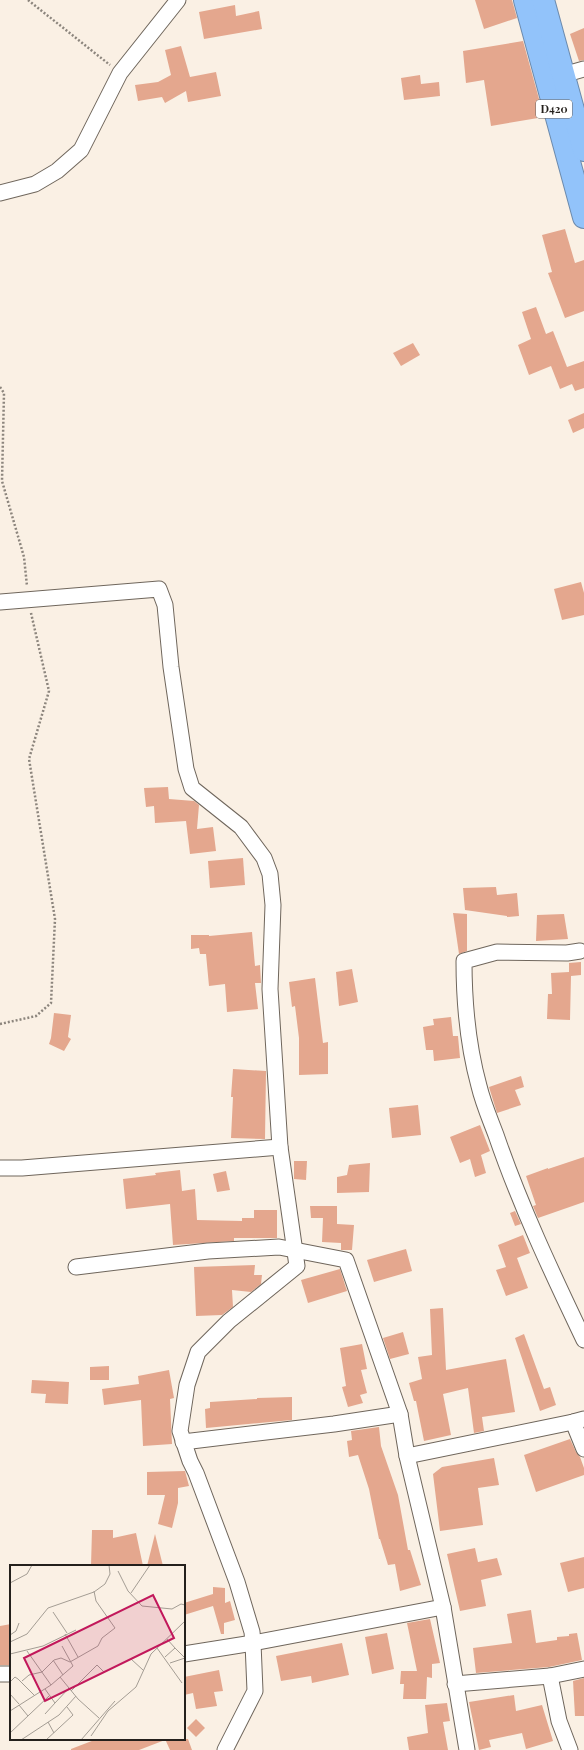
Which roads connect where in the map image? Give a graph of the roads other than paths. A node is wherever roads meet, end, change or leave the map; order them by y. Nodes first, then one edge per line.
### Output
1 (178, 0) edge
2 (525, 0) edge
3 (543, 0) edge
4 (584, 69) edge
5 (563, 76) junction
6 (584, 150) edge
7 (0, 193) edge
8 (584, 217) edge
9 (0, 602) edge
10 (580, 951) dead end
11 (280, 1148) junction
12 (0, 1168) edge
13 (294, 1249) junction
14 (76, 1267) dead end
15 (584, 1340) edge
16 (400, 1414) junction
17 (578, 1421) edge
18 (183, 1442) junction
19 (584, 1448) edge
20 (407, 1456) junction
21 (443, 1607) junction
22 (253, 1643) junction
23 (185, 1654) edge
24 (584, 1669) edge
25 (550, 1676) junction
26 (455, 1684) junction
27 (225, 1750) edge
28 (467, 1750) edge
29 (570, 1750) edge

1 - 7 street
2 - 8 highway, D420
3 - 5 highway, D420
4 - 5 street
5 - 6 highway, D420
9 - 11 street
10 - 15 street
11 - 12 street
11 - 13 street
13 - 14 street
13 - 16 street
13 - 18 street
16 - 18 street
16 - 20 street
17 - 19 street
17 - 20 street
18 - 22 street
20 - 21 street
21 - 22 street
21 - 26 street
22 - 23 street
22 - 27 street
24 - 25 street
25 - 26 street
25 - 29 street
26 - 28 street

